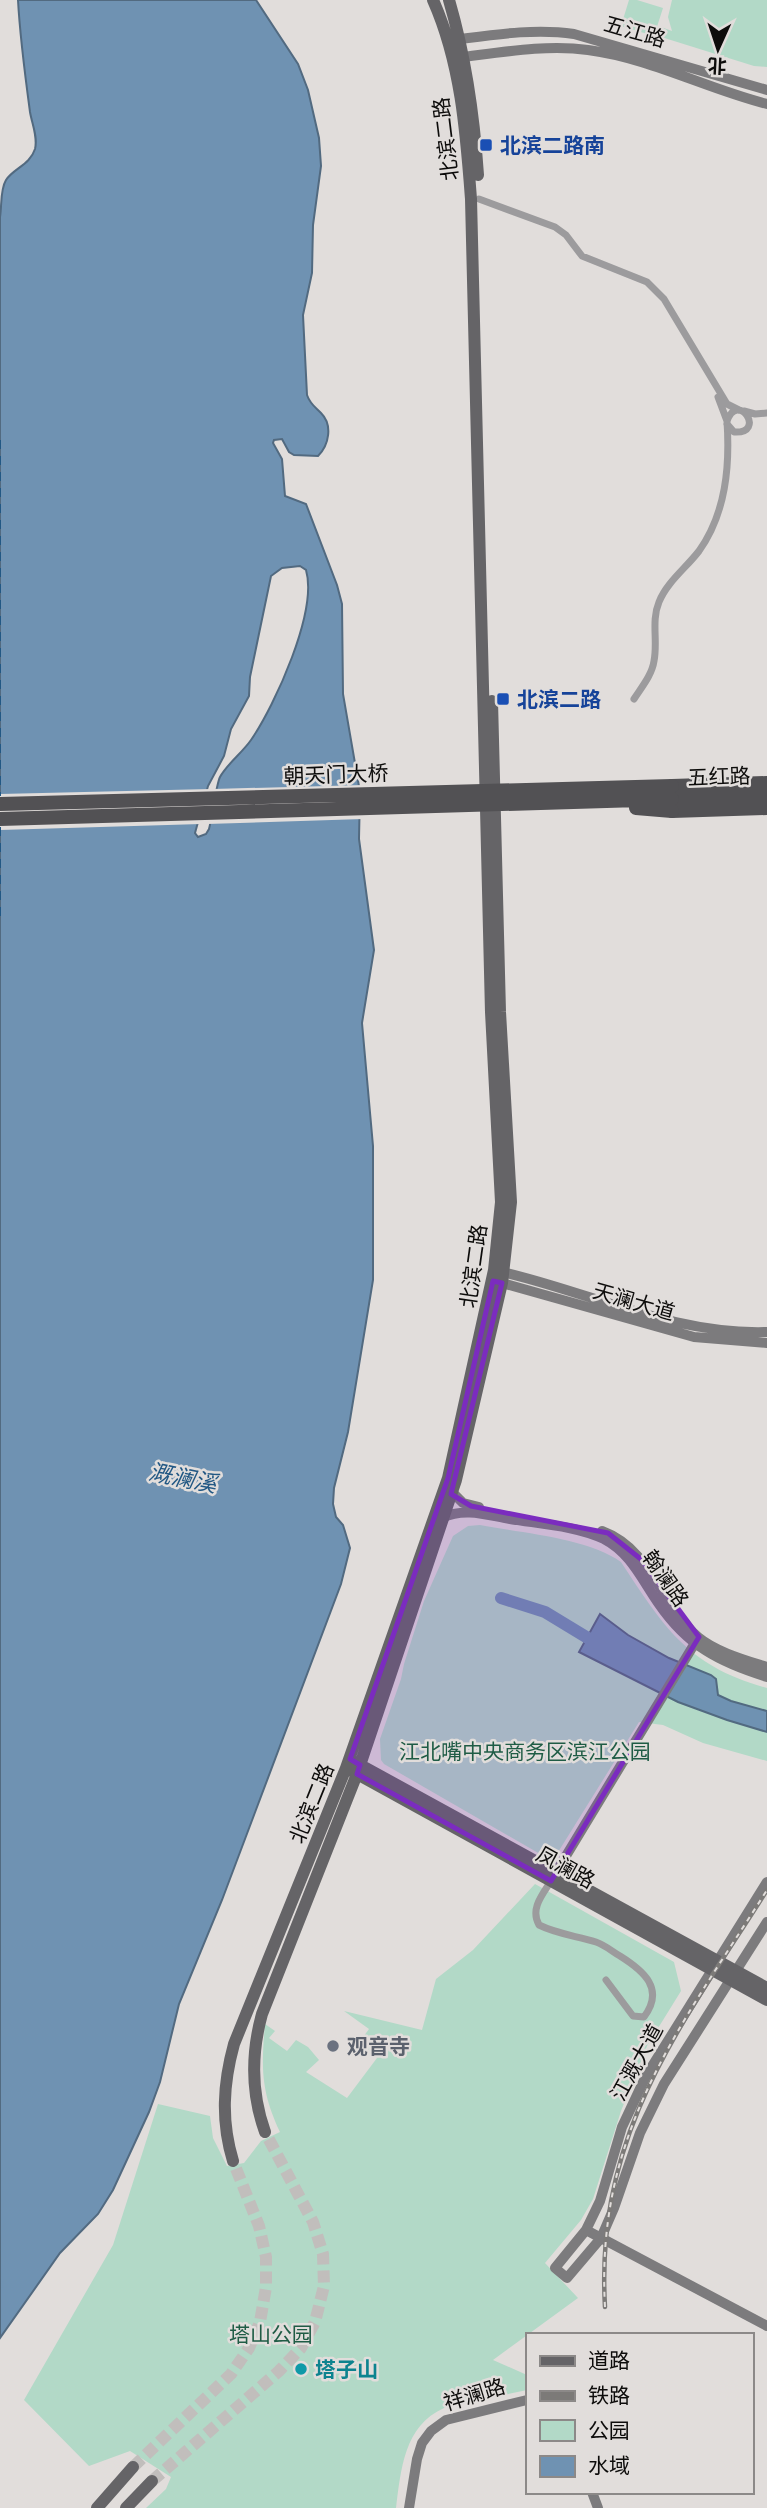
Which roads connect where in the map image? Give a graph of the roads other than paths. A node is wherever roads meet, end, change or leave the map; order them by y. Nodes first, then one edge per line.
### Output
1 (433, 0) edge
2 (449, 0) edge
3 (495, 36) junction
4 (454, 40) junction
5 (495, 54) junction
6 (458, 58) junction
7 (665, 60) junction
8 (767, 83) edge
9 (767, 90) edge
10 (765, 104) edge
11 (479, 199) junction
12 (712, 380) junction
13 (741, 411) junction
14 (767, 414) edge
15 (727, 423) junction
16 (744, 430) junction
17 (726, 462) junction
18 (634, 699) dead end
19 (767, 783) edge
20 (767, 796) edge
21 (672, 799) junction
22 (0, 804) edge
23 (767, 808) edge
24 (0, 819) edge
25 (498, 1276) junction
26 (767, 1332) edge
27 (767, 1343) edge
28 (452, 1492) junction
29 (442, 1518) junction
30 (696, 1641) junction
31 (767, 1667) edge
32 (767, 1677) edge
33 (353, 1766) junction
34 (553, 1877) junction
35 (767, 1882) edge
36 (767, 1922) edge
37 (717, 1965) junction
38 (734, 1976) junction
39 (606, 1980) dead end
40 (767, 1988) edge
41 (767, 2000) edge
42 (265, 2132) tunnel mouth
43 (233, 2161) tunnel mouth
44 (586, 2230) junction
45 (601, 2238) junction
46 (767, 2326) edge
47 (526, 2400) edge
48 (133, 2467) tunnel mouth
49 (152, 2481) tunnel mouth
50 (97, 2508) edge
51 (126, 2508) edge
52 (409, 2508) edge

1 - 4 main road, 北滨二路
2 - 4 main road, 北滨二路
3 - 4 street, 五江路
3 - 5 street
3 - 7 street, 五江路
4 - 6 main road, 北滨二路
5 - 6 street, 五江路
5 - 10 street, 五江路
6 - 11 main road, 北滨二路
6 - 25 main road, 北滨二路
7 - 8 street
7 - 9 street, 五江路
11 - 12 street
11 - 25 main road, 北滨二路
12 - 13 street
12 - 15 street
13 - 14 street
13 - 15 street
13 - 16 street
14 - 16 street
15 - 16 street
15 - 17 street
16 - 17 street
17 - 18 street
19 - 21 highway, 五红路
20 - 21 highway, 五红路
21 - 22 highway, 朝天门大桥, bridge
21 - 23 highway
21 - 24 highway, 朝天门大桥, bridge
25 - 26 street, 天澜大道
25 - 27 street, 天澜大道
25 - 28 main road, 北滨二路
25 - 33 main road, 北滨二路
28 - 29 main road, 北滨二路
28 - 30 street, 翰澜路
29 - 30 street, 翰澜路
29 - 33 main road, 北滨二路
30 - 31 street, 翰澜路
30 - 32 street, 翰澜路
30 - 34 street
33 - 34 main road, 凤澜路
33 - 42 main road, 北滨二路
33 - 43 main road, 北滨二路
34 - 37 main road, 凤澜路
34 - 39 street
35 - 37 street, 江溉大道
36 - 38 street, 江溉大道
37 - 38 main road, 凤澜路
37 - 44 street, 江溉大道
38 - 40 main road, 凤澜路
38 - 41 main road, 凤澜路
38 - 45 street, 江溉大道
44 - 45 street
44 - 45 street, 江溉大道
45 - 46 street
47 - 52 street, 祥澜路
48 - 50 main road
49 - 51 main road

